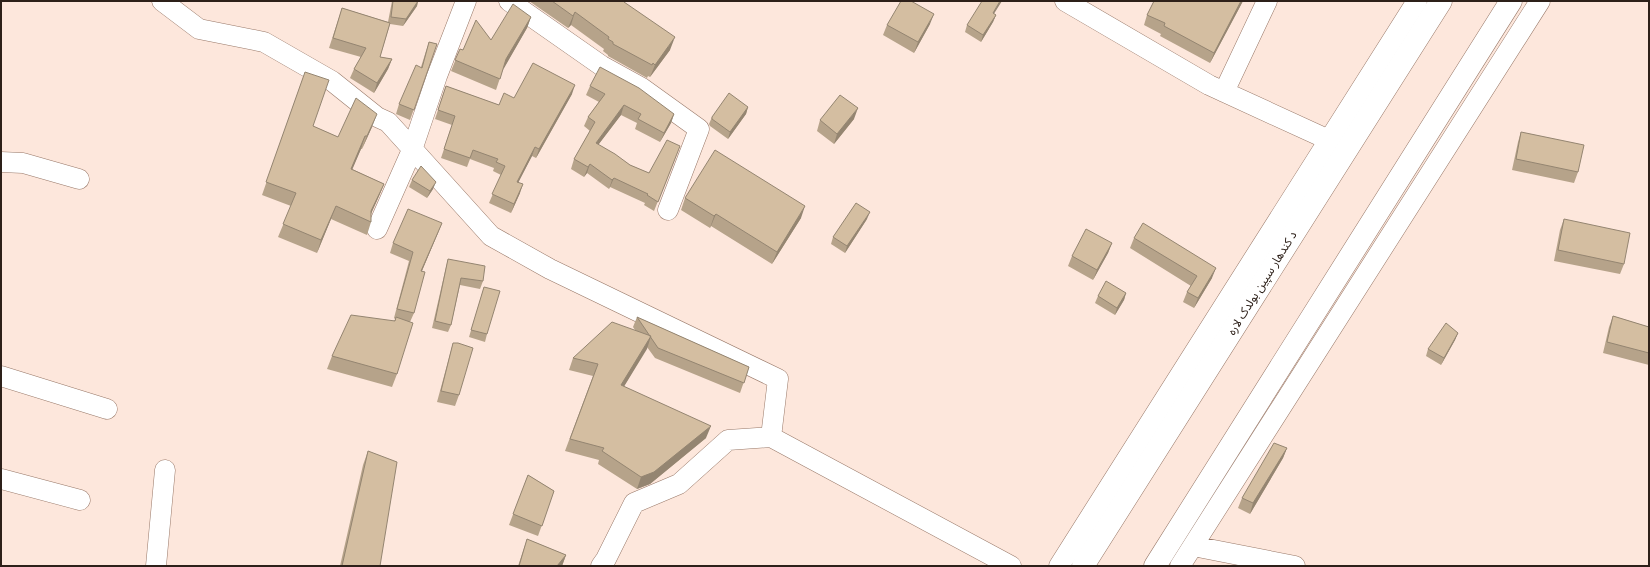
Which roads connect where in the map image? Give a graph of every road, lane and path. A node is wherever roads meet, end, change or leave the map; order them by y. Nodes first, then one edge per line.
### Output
1 (162, 1) edge
2 (466, 1) edge
3 (509, 1) edge
4 (1065, 1) edge
5 (1267, 1) edge
6 (1417, 1) edge
7 (1441, 1) edge
8 (1511, 1) edge
9 (1540, 1) edge
10 (1224, 92) junction
11 (1329, 140) junction
12 (412, 150) junction
13 (1, 162) edge
14 (79, 179) dead end
15 (668, 210) dead end
16 (377, 229) dead end
17 (1, 376) edge
18 (107, 409) dead end
19 (771, 437) junction
20 (165, 470) dead end
21 (1, 479) edge
22 (80, 500) dead end
23 (1192, 546) junction
24 (156, 566) edge
25 (601, 566) edge
26 (1011, 566) edge
27 (1059, 566) edge
28 (1083, 566) edge
29 (1155, 566) edge
30 (1180, 566) edge
31 (1295, 566) edge

1 - 12 street
2 - 12 street
3 - 15 street
4 - 10 street
5 - 10 street
6 - 11 street
7 - 28 highway, د کندهار سپین بولدک لاره
8 - 29 highway
9 - 23 street
10 - 11 street
11 - 27 street
12 - 16 street
12 - 19 street
13 - 14 street
17 - 18 street
19 - 25 street
19 - 26 street
20 - 24 street
21 - 22 street
23 - 30 street
23 - 31 street

